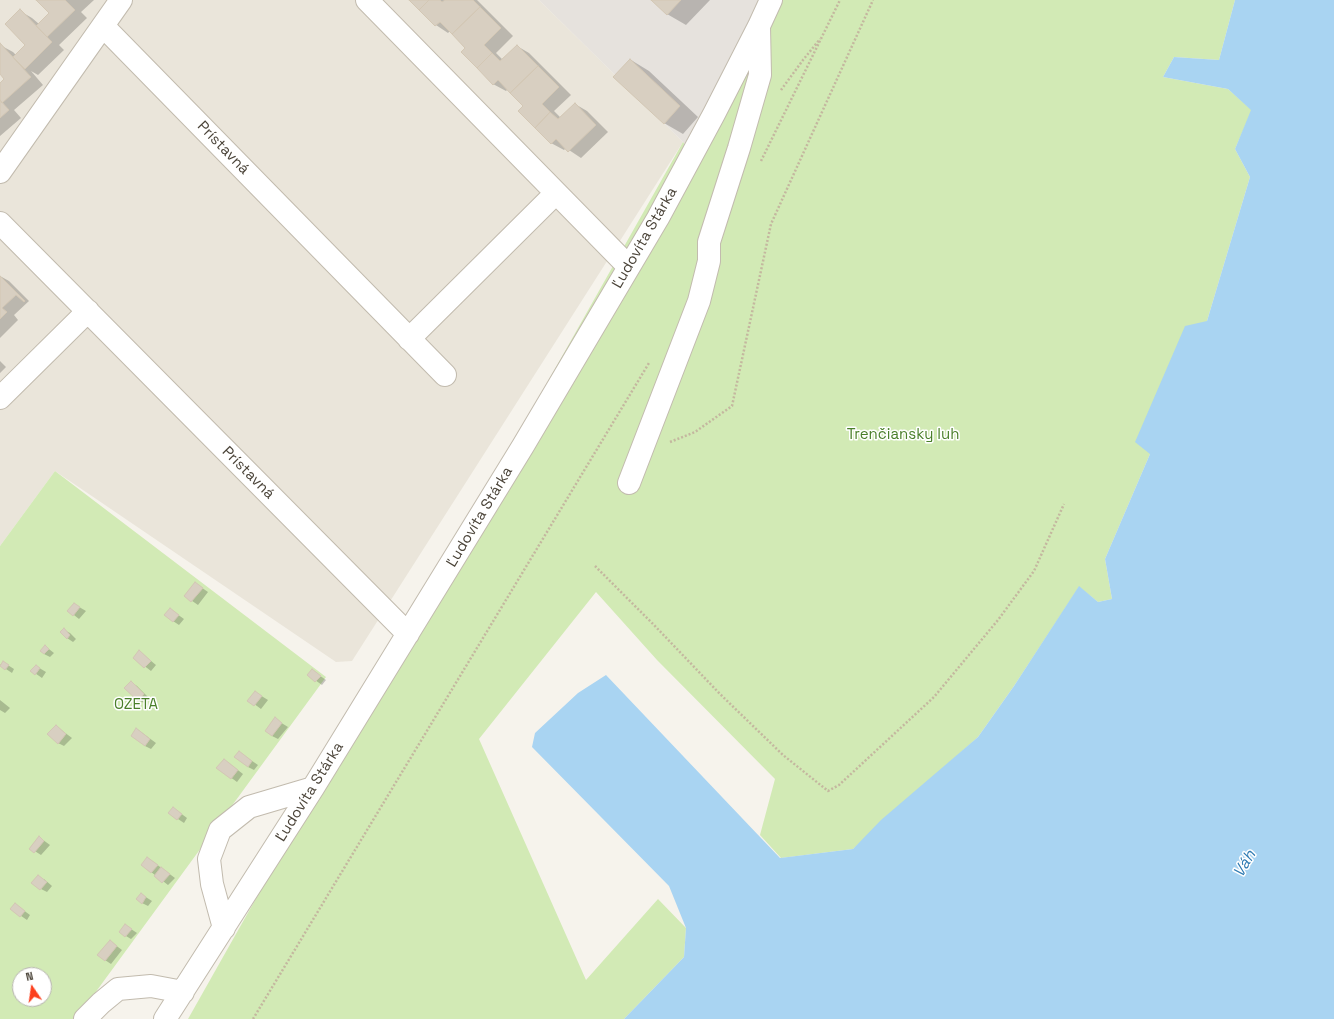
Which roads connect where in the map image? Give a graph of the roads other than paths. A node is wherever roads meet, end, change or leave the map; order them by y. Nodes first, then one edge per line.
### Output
1 (121, 0) edge
2 (367, 0) edge
3 (771, 0) edge
4 (103, 26) junction
5 (759, 26) junction
6 (0, 172) edge
7 (556, 193) junction
8 (0, 223) edge
9 (628, 266) junction
10 (88, 311) junction
11 (409, 339) junction
12 (445, 375) dead end
13 (0, 398) edge
14 (629, 483) dead end
15 (408, 634) junction
16 (313, 788) junction
17 (224, 928) junction
18 (183, 992) junction
19 (85, 1019) edge
20 (165, 1019) edge

1 - 4 street
2 - 7 street
3 - 5 street, Ľudovíta Stárka
4 - 6 street
4 - 11 street, Prístavná
5 - 9 street, Ľudovíta Stárka
5 - 14 street
7 - 9 street
7 - 11 street
8 - 10 street, Prístavná
9 - 15 street, Ľudovíta Stárka
10 - 13 street
10 - 15 street, Prístavná
11 - 12 street, Prístavná
15 - 16 street, Ľudovíta Stárka
16 - 17 street, Ľudovíta Stárka
16 - 17 street
17 - 18 street, Ľudovíta Stárka
18 - 19 street
18 - 20 street, Ľudovíta Stárka

